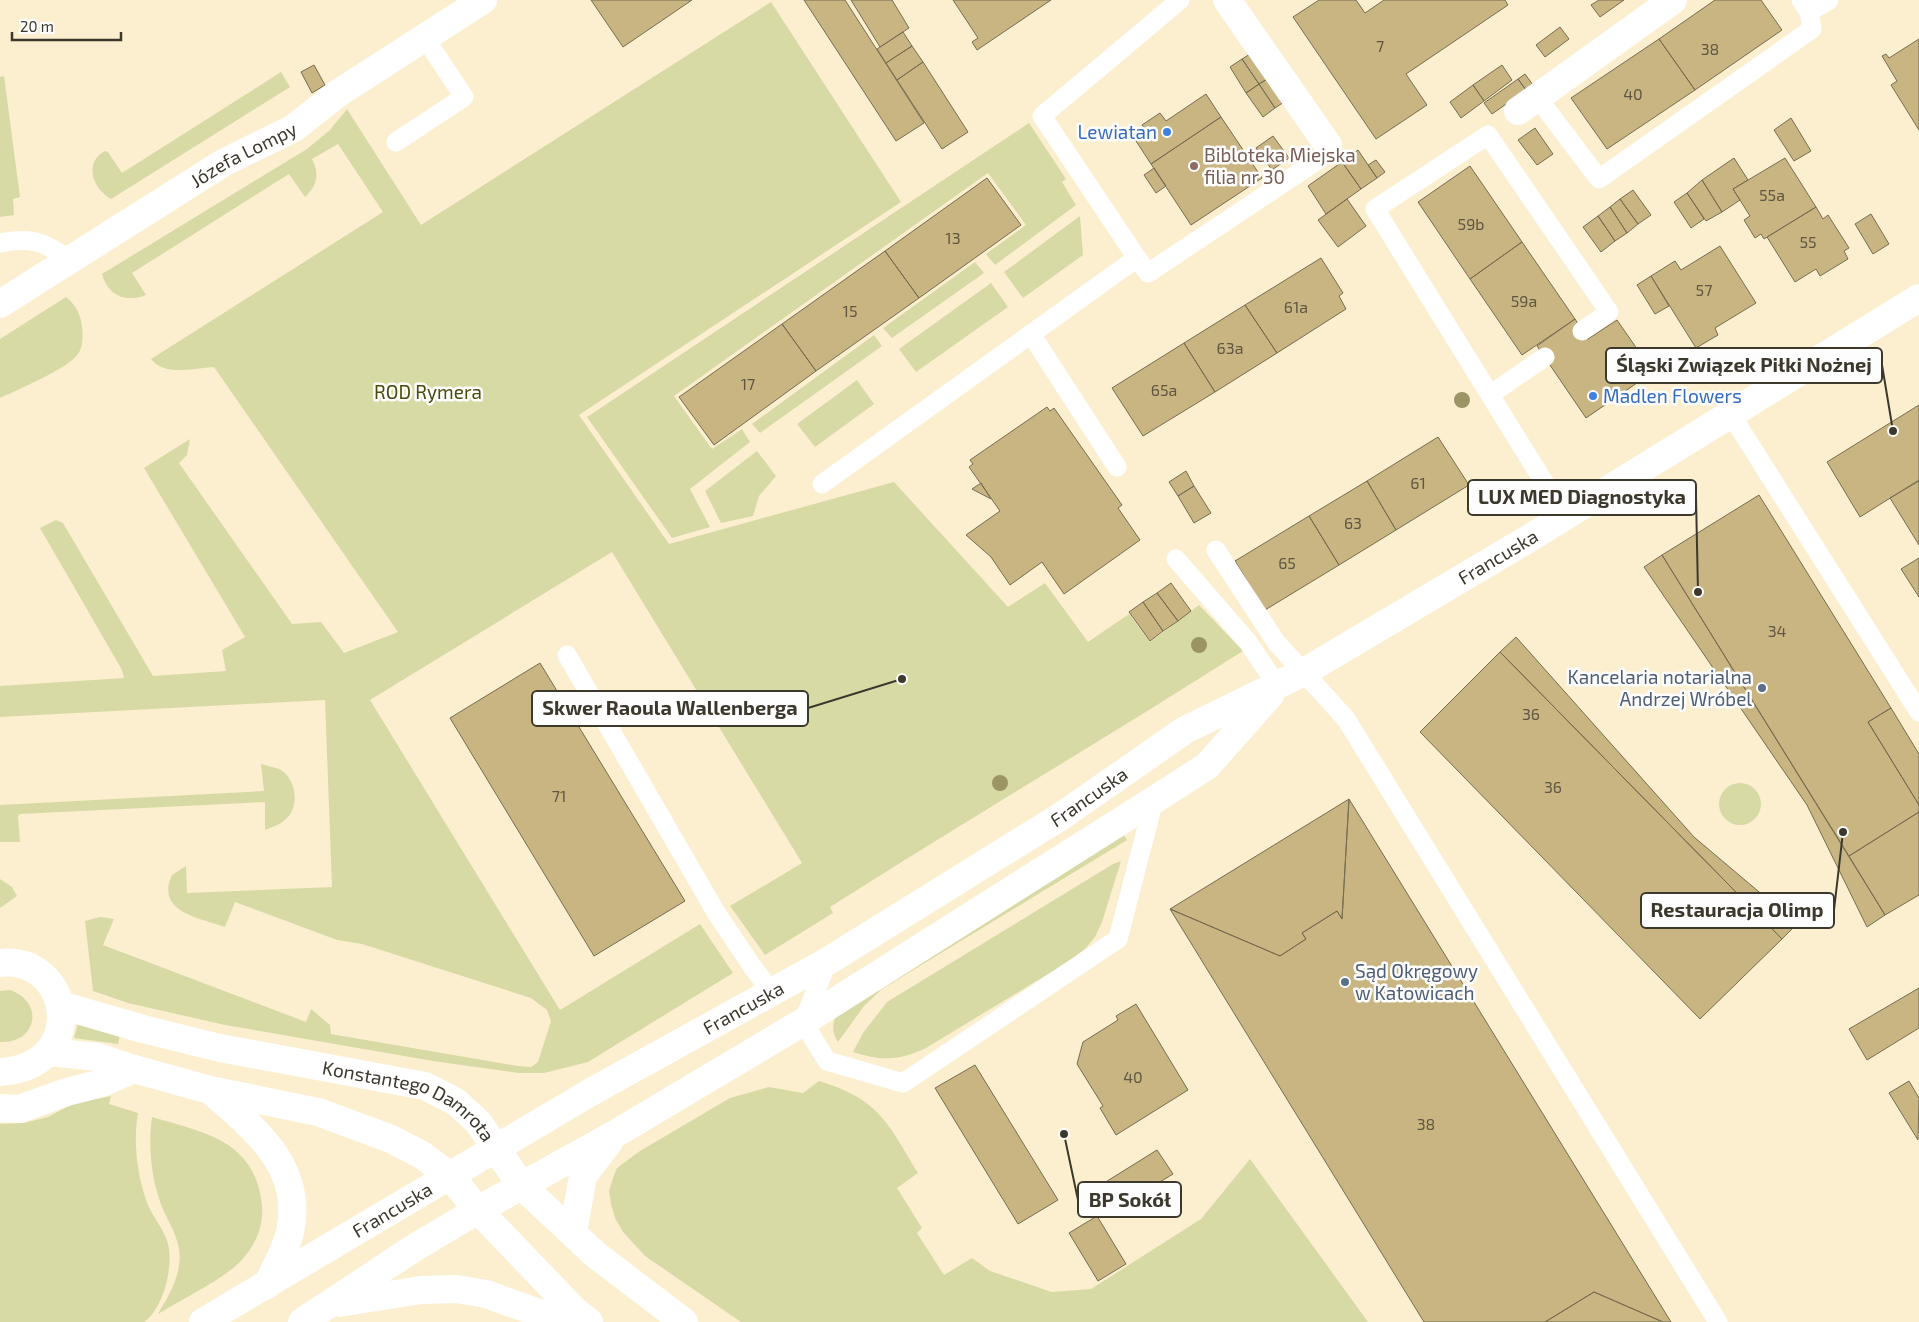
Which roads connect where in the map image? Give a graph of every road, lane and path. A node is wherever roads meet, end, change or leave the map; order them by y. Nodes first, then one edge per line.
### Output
1 (483, 0) edge
2 (1180, 0) edge
3 (1227, 0) edge
4 (1673, 0) edge
5 (1829, 0) edge
6 (1805, 6) edge
7 (425, 38) junction
8 (1528, 104) joint
9 (396, 142) dead end
10 (1328, 145) joint
11 (0, 243) edge
12 (1137, 258) junction
13 (68, 260) junction
14 (1919, 298) edge
15 (0, 304) edge
16 (1582, 331) dead end
17 (1031, 334) junction
18 (1545, 356) dead end
19 (1490, 394) junction
20 (1730, 413) junction
21 (1117, 467) dead end
22 (822, 484) dead end
23 (1565, 516) junction
24 (1216, 550) dead end
25 (1176, 559) dead end
26 (567, 656) dead end
27 (1304, 672) junction
28 (1278, 687) junction
29 (1919, 712) edge
30 (1154, 800) junction
31 (828, 961) junction
32 (0, 963) edge
33 (772, 992) junction
34 (60, 1005) junction
35 (803, 1022) junction
36 (49, 1052) junction
37 (134, 1069) junction
38 (0, 1072) edge
39 (210, 1090) junction
40 (0, 1108) edge
41 (615, 1134) junction
42 (496, 1149) junction
43 (450, 1176) junction
44 (521, 1185) junction
45 (478, 1210) junction
46 (573, 1233) junction
47 (267, 1285) junction
48 (328, 1306) junction
49 (203, 1322) edge
50 (302, 1322) edge
51 (564, 1322) edge
52 (589, 1322) edge
53 (684, 1322) edge
54 (1718, 1322) edge

1 - 7 street, Józefa Lompy
2 - 12 lane
3 - 10 street
4 - 8 street
5 - 6 lane
6 - 8 lane
7 - 9 lane
7 - 13 street, Józefa Lompy
10 - 12 lane
11 - 13 lane
12 - 17 lane
13 - 15 street, Józefa Lompy
14 - 20 street, Francuska
16 - 19 lane
17 - 21 lane
17 - 22 lane
18 - 19 lane
19 - 23 lane
20 - 23 street, Francuska
20 - 29 lane
23 - 27 street, Francuska
24 - 27 lane
25 - 28 lane
26 - 33 lane
27 - 28 street, Francuska
27 - 54 lane
28 - 30 street, Francuska
28 - 31 street, Francuska
30 - 35 street, Francuska
30 - 35 lane
31 - 33 street, Francuska
31 - 35 lane
32 - 34 street
33 - 42 street, Francuska
34 - 36 street
34 - 42 street, Konstantego Damrota
35 - 41 street, Francuska
36 - 37 street, Konstantego Damrota
36 - 38 street
37 - 39 street, Konstantego Damrota
37 - 40 street
39 - 43 street, Konstantego Damrota
39 - 47 street
41 - 44 street, Francuska
41 - 46 street
42 - 43 street, Francuska
42 - 44 street, Konstantego Damrota
43 - 45 street, Konstantego Damrota
43 - 47 street, Francuska
44 - 45 street, Francuska
44 - 46 street, Konstantego Damrota
45 - 48 street, Francuska
45 - 52 street, Konstantego Damrota
46 - 53 street, Konstantego Damrota
47 - 49 street, Francuska
48 - 50 street, Francuska
48 - 51 street

